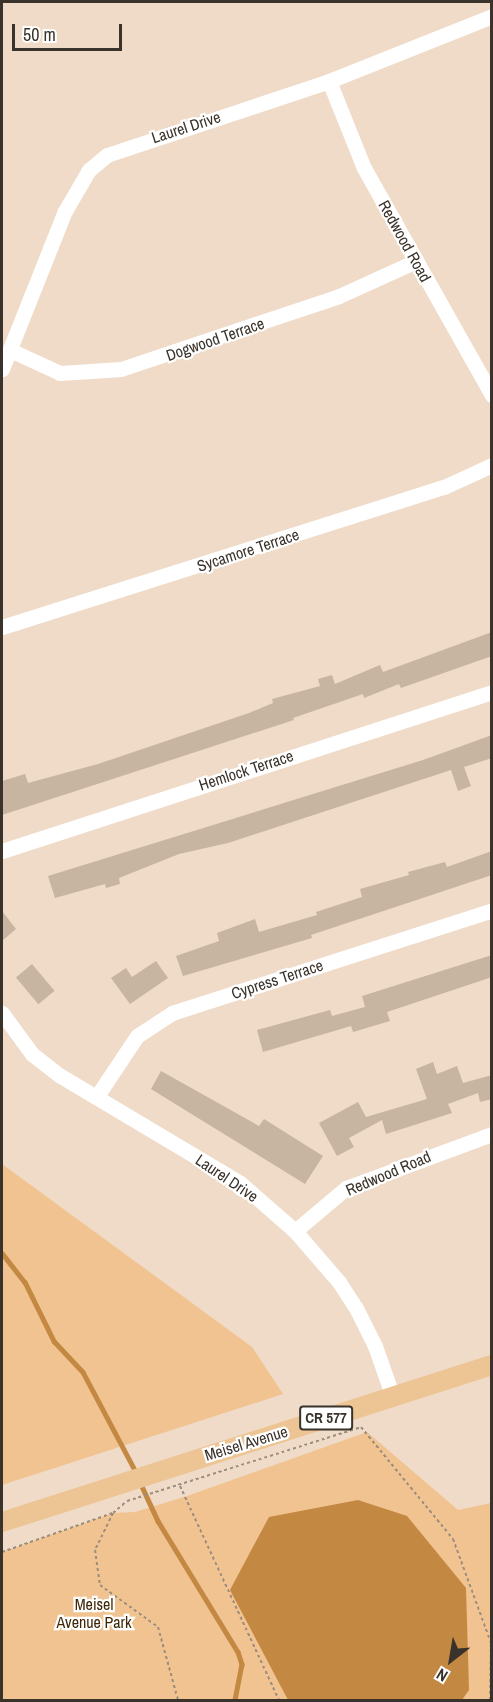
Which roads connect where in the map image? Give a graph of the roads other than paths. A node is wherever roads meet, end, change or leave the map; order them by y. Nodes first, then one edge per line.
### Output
1 (492, 16) edge
2 (329, 81) junction
3 (416, 261) junction
4 (10, 350) junction
5 (2, 369) edge
6 (492, 395) edge
7 (492, 465) edge
8 (2, 627) edge
9 (492, 692) edge
10 (2, 851) edge
11 (492, 910) edge
12 (2, 1013) edge
13 (97, 1096) junction
14 (492, 1134) edge
15 (295, 1231) junction
16 (492, 1365) edge
17 (393, 1397) junction
18 (2, 1522) edge

1 - 2 street, Laurel Drive
2 - 3 street, Redwood Road
2 - 4 street, Laurel Drive
3 - 4 street, Dogwood Terrace
3 - 6 street, Redwood Road
4 - 5 street, Laurel Drive
7 - 8 street, Sycamore Terrace
9 - 10 street, Hemlock Terrace
11 - 13 street, Cypress Terrace
12 - 13 street, Laurel Drive
13 - 15 street, Laurel Drive
14 - 15 street, Redwood Road
15 - 17 street, Laurel Drive
16 - 17 main road, Meisel Avenue / CR 577
17 - 18 main road, Meisel Avenue / CR 577

